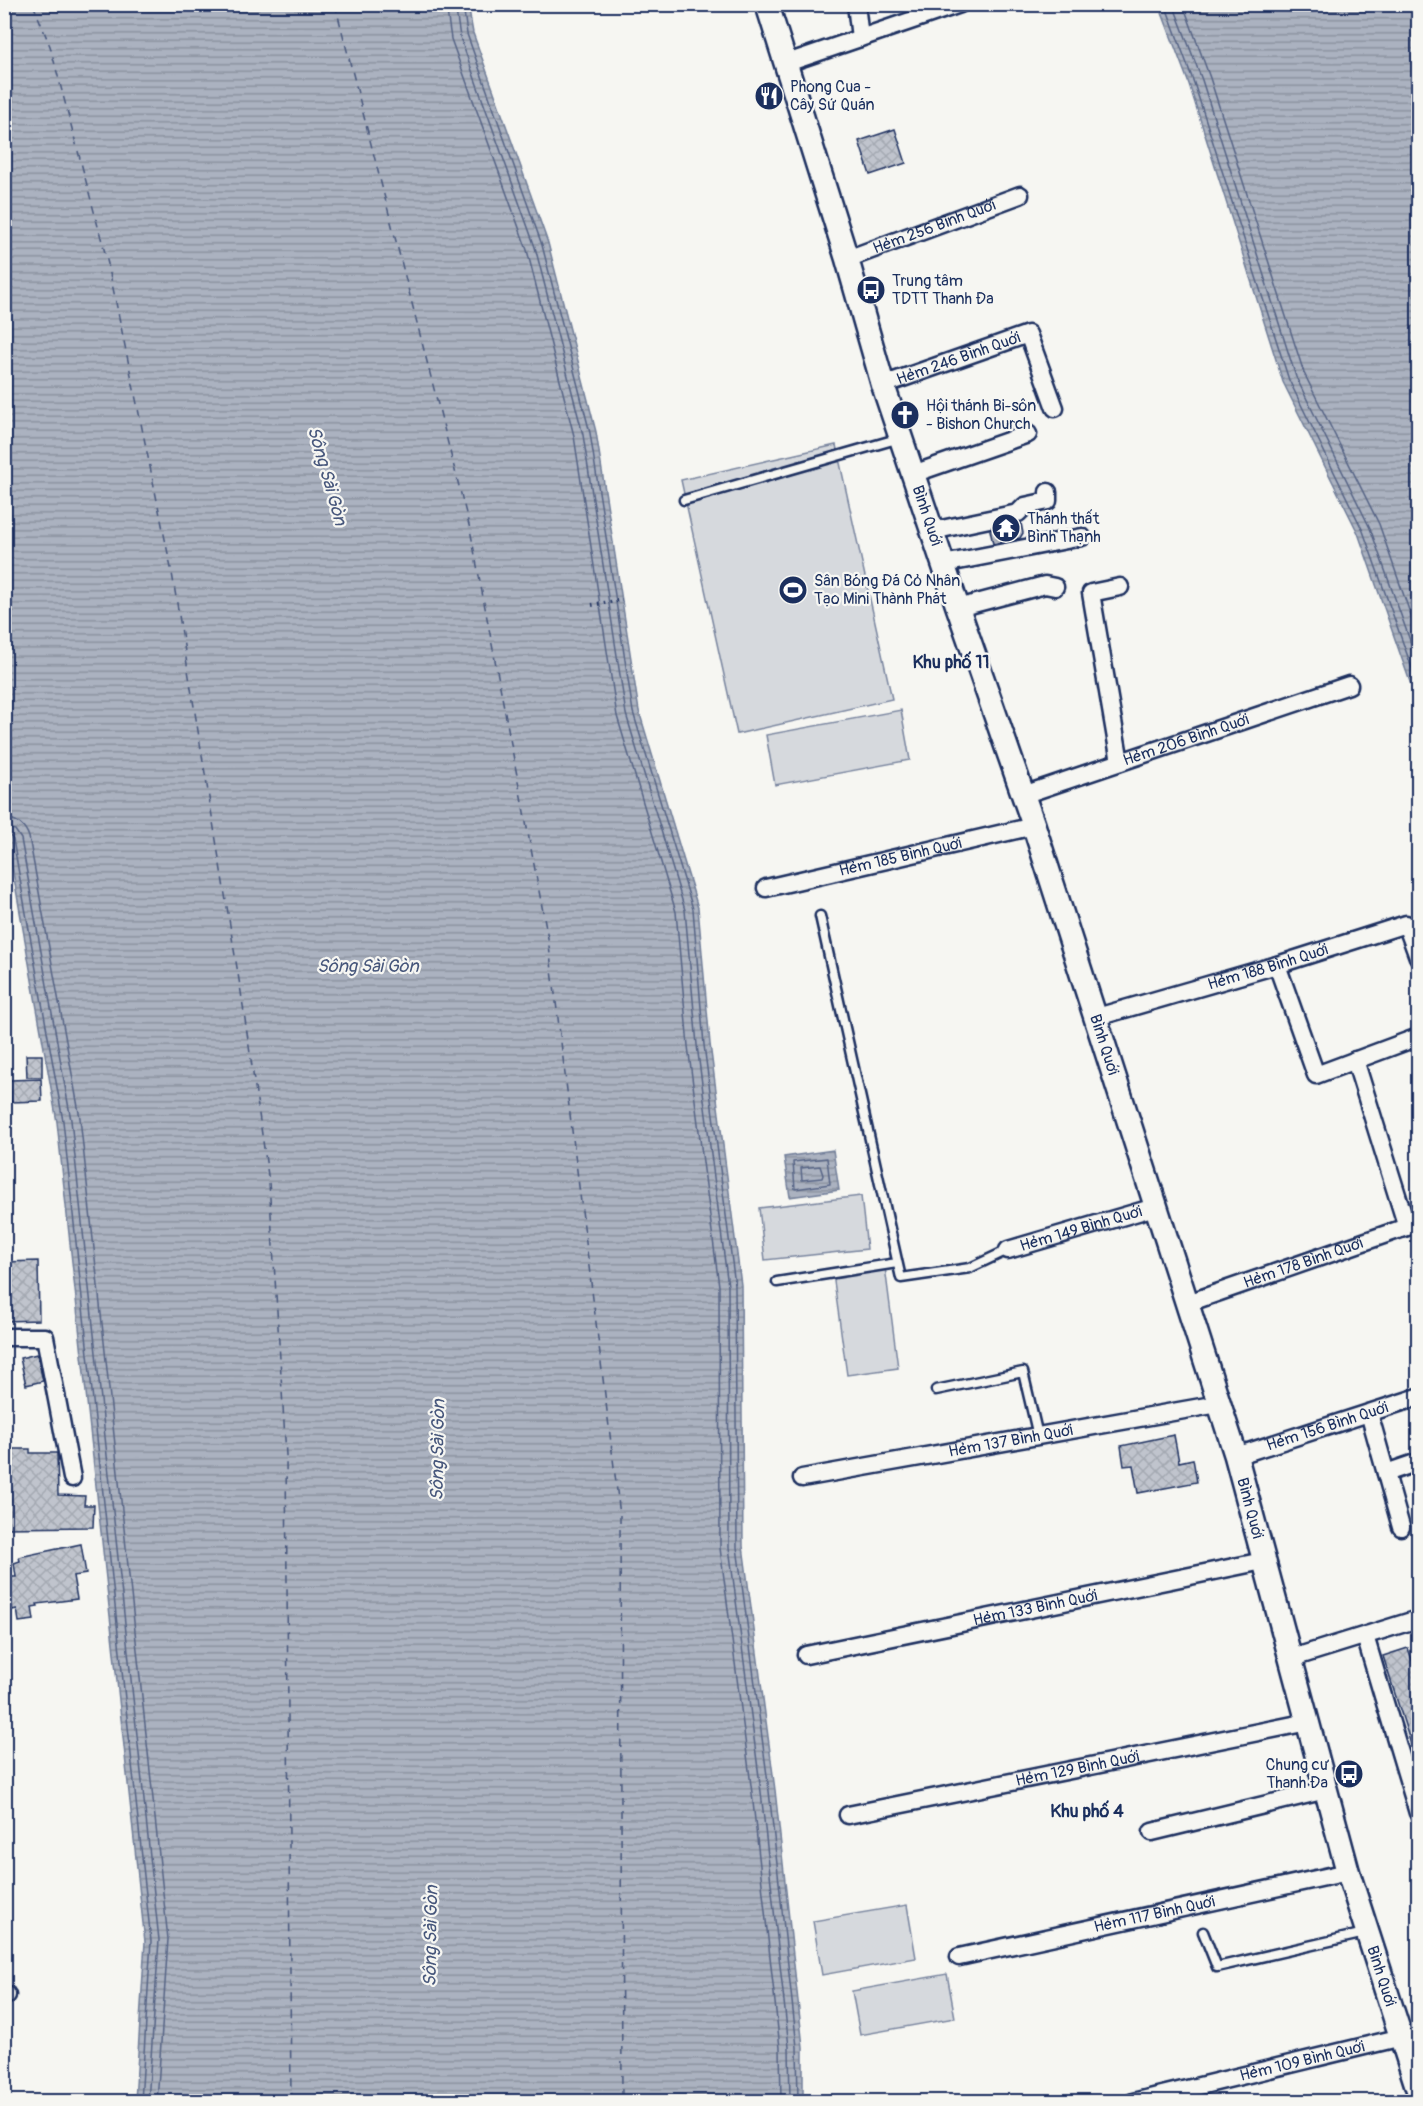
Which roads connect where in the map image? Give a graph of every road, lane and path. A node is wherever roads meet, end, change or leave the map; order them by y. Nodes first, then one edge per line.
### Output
1 (767, 4) edge
2 (856, 4) edge
3 (960, 4) edge
4 (860, 38) junction
5 (787, 63) junction
6 (1020, 195) dead end
7 (847, 259) junction
8 (883, 384) junction
9 (1055, 408) dead end
10 (1028, 434) dead end
11 (901, 438) junction
12 (913, 474) junction
13 (1048, 492) dead end
14 (684, 500) dead end
15 (932, 531) junction
16 (1082, 537) dead end
17 (943, 564) junction
18 (1055, 587) dead end
19 (1120, 587) dead end
20 (622, 600) dead end
21 (592, 604) dead end
22 (958, 608) junction
23 (1349, 685) dead end
24 (1120, 762) junction
25 (1023, 795) junction
26 (1034, 826) junction
27 (766, 888) dead end
28 (820, 916) dead end
29 (1419, 957) edge
30 (1276, 965) junction
31 (1096, 1017) junction
32 (1419, 1037) edge
33 (1355, 1060) junction
34 (1155, 1207) junction
35 (1413, 1225) edge
36 (1008, 1250) joint
37 (897, 1263) junction
38 (777, 1282) dead end
39 (1188, 1303) junction
40 (4, 1337) edge
41 (936, 1390) dead end
42 (1419, 1397) edge
43 (1218, 1404) junction
44 (1369, 1413) junction
45 (1038, 1436) junction
46 (1236, 1456) junction
47 (1419, 1462) edge
48 (1386, 1473) junction
49 (72, 1478) dead end
50 (802, 1478) dead end
51 (1401, 1527) dead end
52 (1263, 1562) junction
53 (1419, 1619) edge
54 (1365, 1636) junction
55 (806, 1655) dead end
56 (1289, 1659) junction
57 (1308, 1722) junction
58 (1326, 1790) junction
59 (1419, 1813) edge
60 (848, 1815) dead end
61 (1152, 1832) dead end
62 (1348, 1872) junction
63 (1203, 1932) dead end
64 (1369, 1933) junction
65 (959, 1957) dead end
66 (1402, 2037) junction
67 (1419, 2090) edge
68 (1133, 2102) edge

1 - 5 main road, Bình Quới
2 - 4 street
3 - 4 street
4 - 5 street
5 - 7 main road, Bình Quới
6 - 7 street, Hẻm 256 Bình Quới
7 - 8 main road, Bình Quới
8 - 9 street, Hẻm 246 Bình Quới
8 - 11 main road, Bình Quới
10 - 12 street
11 - 12 main road, Bình Quới
11 - 14 lane
12 - 15 main road, Bình Quới
13 - 15 street
15 - 17 main road, Bình Quới
16 - 17 street
17 - 22 main road, Bình Quới
18 - 22 street
19 - 24 street
20 - 21 path
22 - 25 main road, Bình Quới
23 - 24 street, Hẻm 206 Bình Quới
24 - 25 street, Hẻm 206 Bình Quới
25 - 26 main road, Bình Quới
26 - 27 street, Hẻm 185 Bình Quới
26 - 31 main road, Bình Quới
28 - 37 lane
29 - 30 street, Hẻm 188 Bình Quới
30 - 31 street, Hẻm 188 Bình Quới
30 - 33 street
31 - 34 main road, Bình Quới
32 - 33 street
33 - 35 street
34 - 36 street, Hẻm 149 Bình Quới
34 - 39 main road, Bình Quới
35 - 39 street, Hẻm 178 Bình Quới
36 - 37 lane
37 - 38 lane
39 - 43 main road, Bình Quới
40 - 49 street
41 - 45 lane
42 - 44 street, Hẻm 156 Bình Quới
43 - 45 street, Hẻm 137 Bình Quới
43 - 46 main road, Bình Quới
44 - 46 street, Hẻm 156 Bình Quới
44 - 48 street
45 - 50 street, Hẻm 137 Bình Quới
46 - 52 main road, Bình Quới
47 - 48 street
48 - 51 street
52 - 55 street, Hẻm 133 Bình Quới
52 - 56 main road, Bình Quới
53 - 54 street
54 - 56 street
54 - 59 street
56 - 57 main road, Bình Quới
57 - 58 main road, Bình Quới
57 - 60 street, Hẻm 129 Bình Quới
58 - 61 street
58 - 62 main road, Bình Quới
62 - 64 main road, Bình Quới
62 - 65 street, Hẻm 117 Bình Quới
63 - 64 lane
64 - 66 main road, Bình Quới
66 - 67 main road, Bình Quới
66 - 68 street, Hẻm 109 Bình Quới

